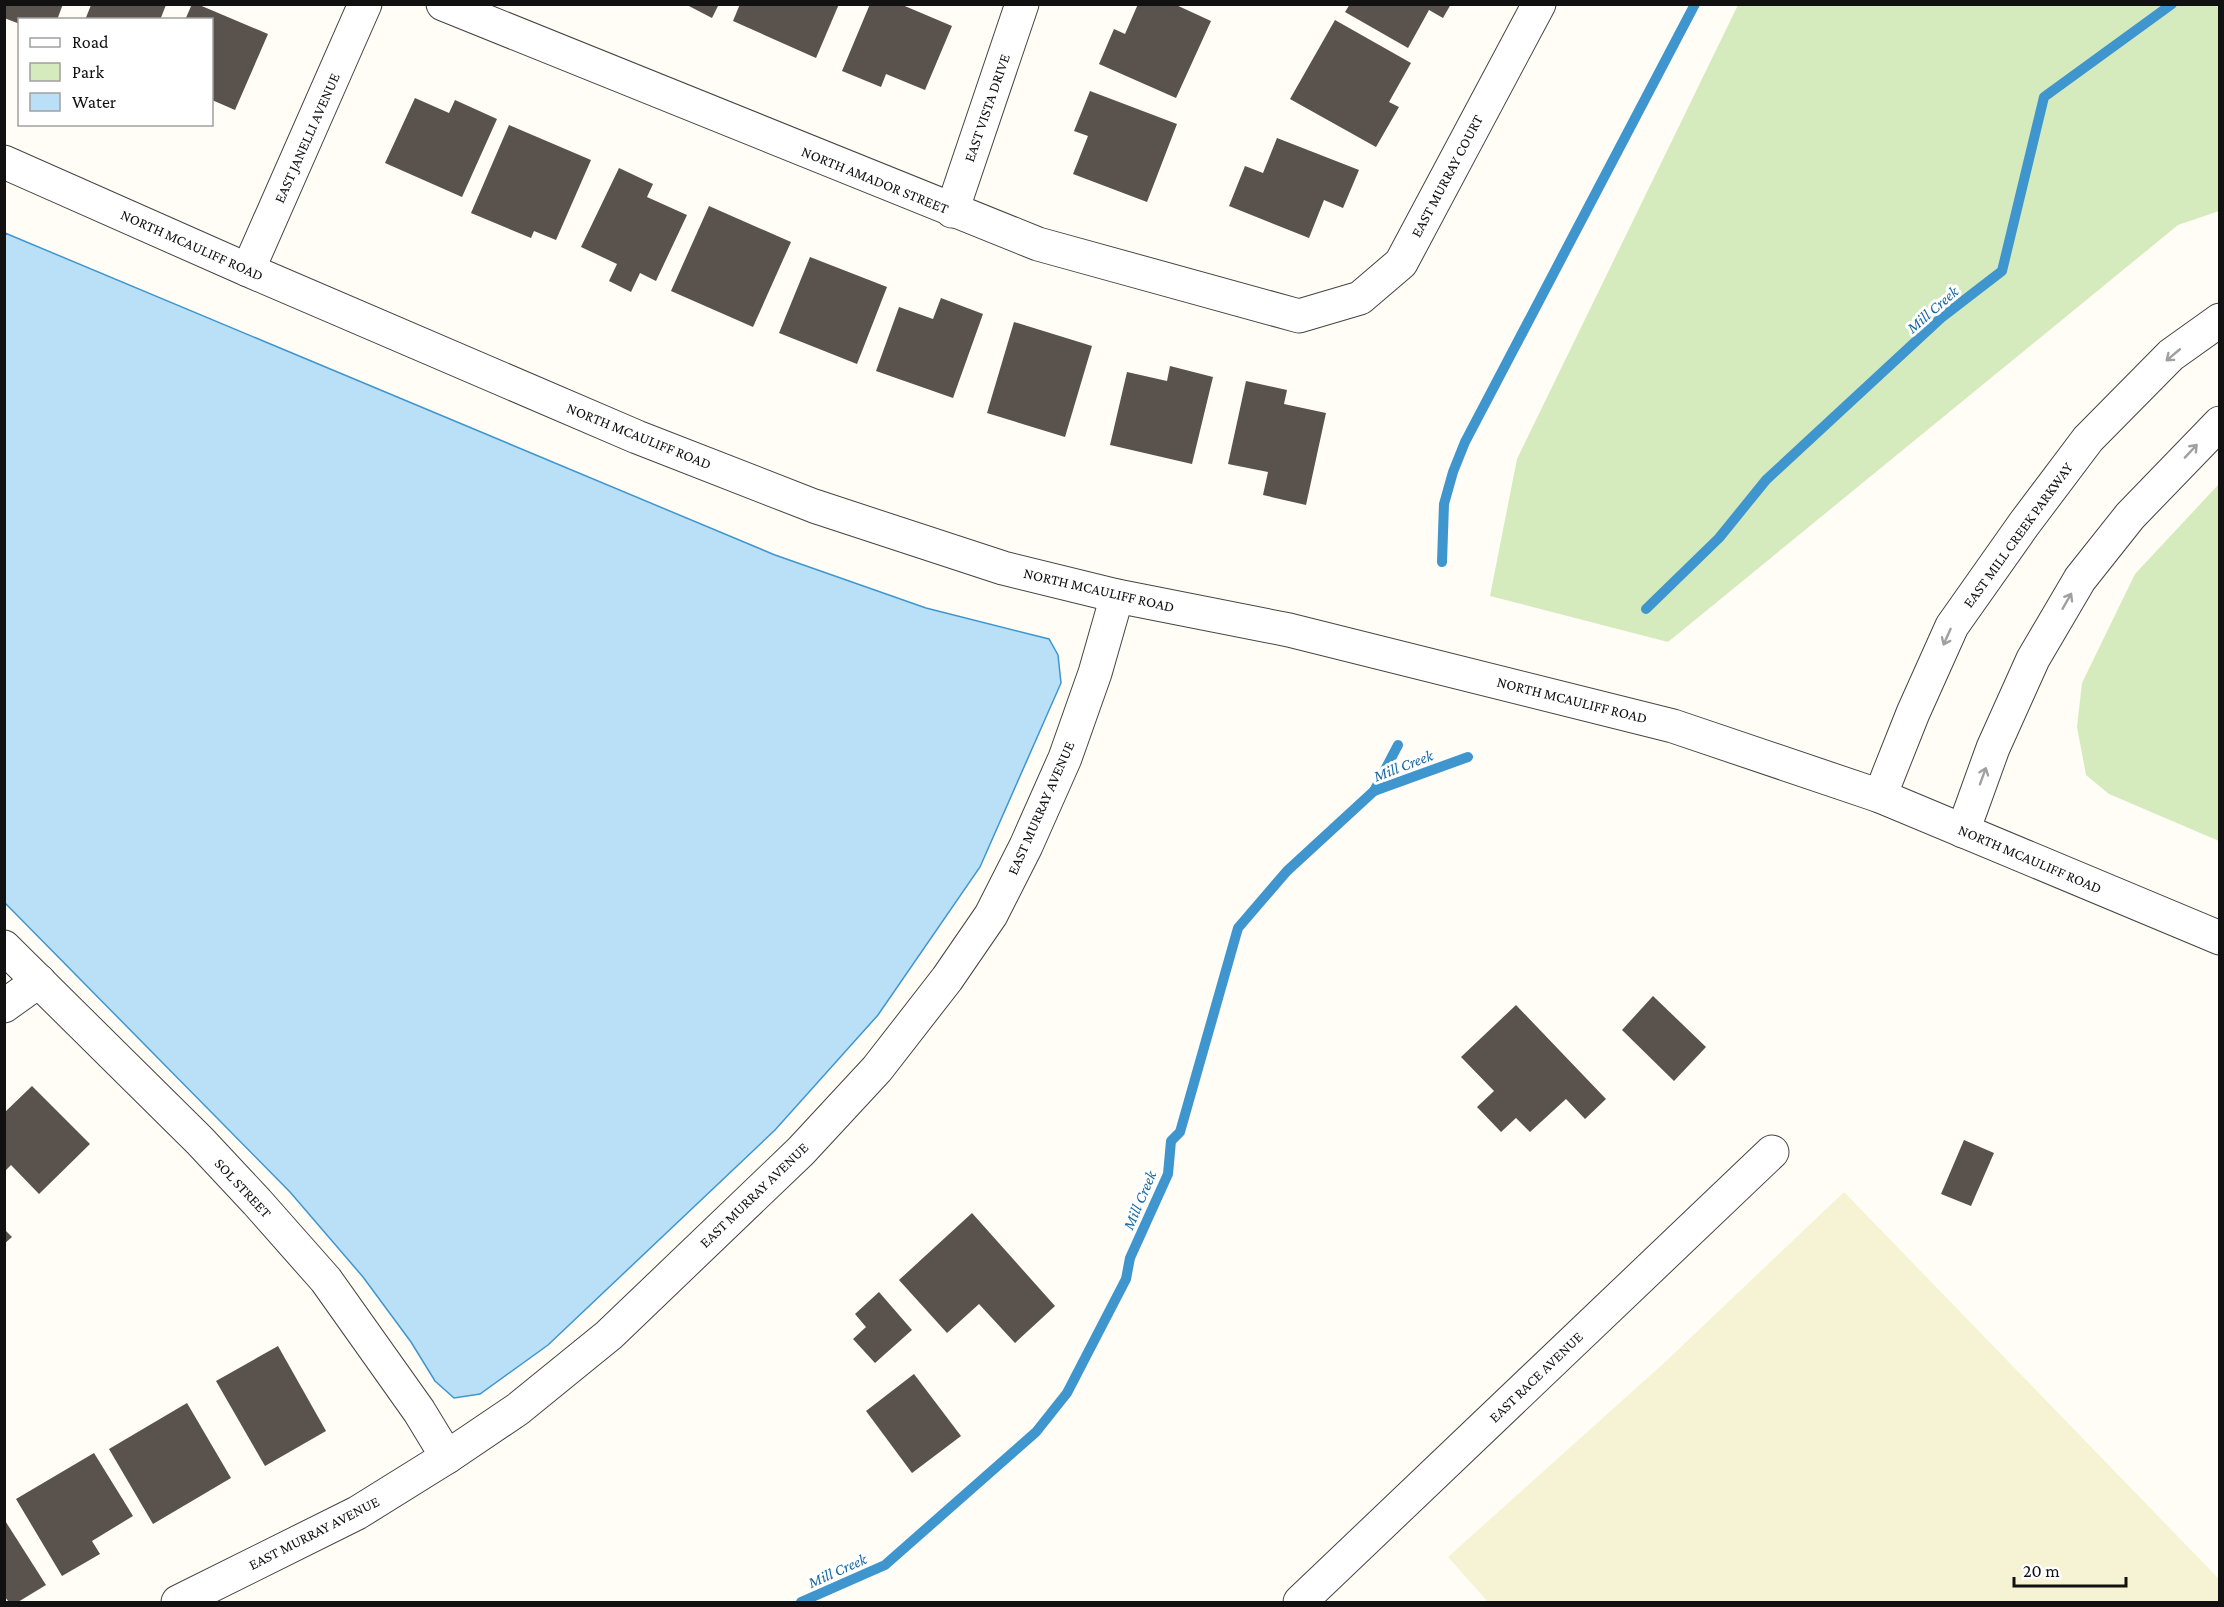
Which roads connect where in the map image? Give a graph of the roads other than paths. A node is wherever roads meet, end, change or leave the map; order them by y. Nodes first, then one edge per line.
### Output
1 (365, 4) edge
2 (443, 4) edge
3 (1022, 4) edge
4 (1539, 4) edge
5 (4, 162) edge
6 (952, 211) junction
7 (248, 270) junction
8 (1319, 311) joint
9 (2220, 320) edge
10 (2220, 423) edge
11 (1117, 596) junction
12 (1880, 796) junction
13 (1963, 831) junction
14 (2220, 938) edge
15 (4, 946) edge
16 (39, 981) junction
17 (4, 1006) edge
18 (1772, 1152) dead end
19 (447, 1457) junction
20 (178, 1602) edge
21 (1300, 1602) edge

1 - 7 street, EAST JANELLI AVENUE
2 - 6 street, NORTH AMADOR STREET
3 - 6 street, EAST VISTA DRIVE
4 - 8 street, EAST MURRAY COURT
5 - 7 street, NORTH MCAULIFF ROAD
6 - 8 street, NORTH AMADOR STREET
7 - 11 street, NORTH MCAULIFF ROAD
9 -> 12 street, EAST MILL CREEK PARKWAY
13 -> 10 street
11 - 12 street, NORTH MCAULIFF ROAD
11 - 19 street, EAST MURRAY AVENUE
12 - 13 street, NORTH MCAULIFF ROAD
13 - 14 street, NORTH MCAULIFF ROAD
15 - 16 street, SOL STREET
16 - 17 street
16 - 19 street, SOL STREET
18 - 21 street, EAST RACE AVENUE
19 - 20 street, EAST MURRAY AVENUE

